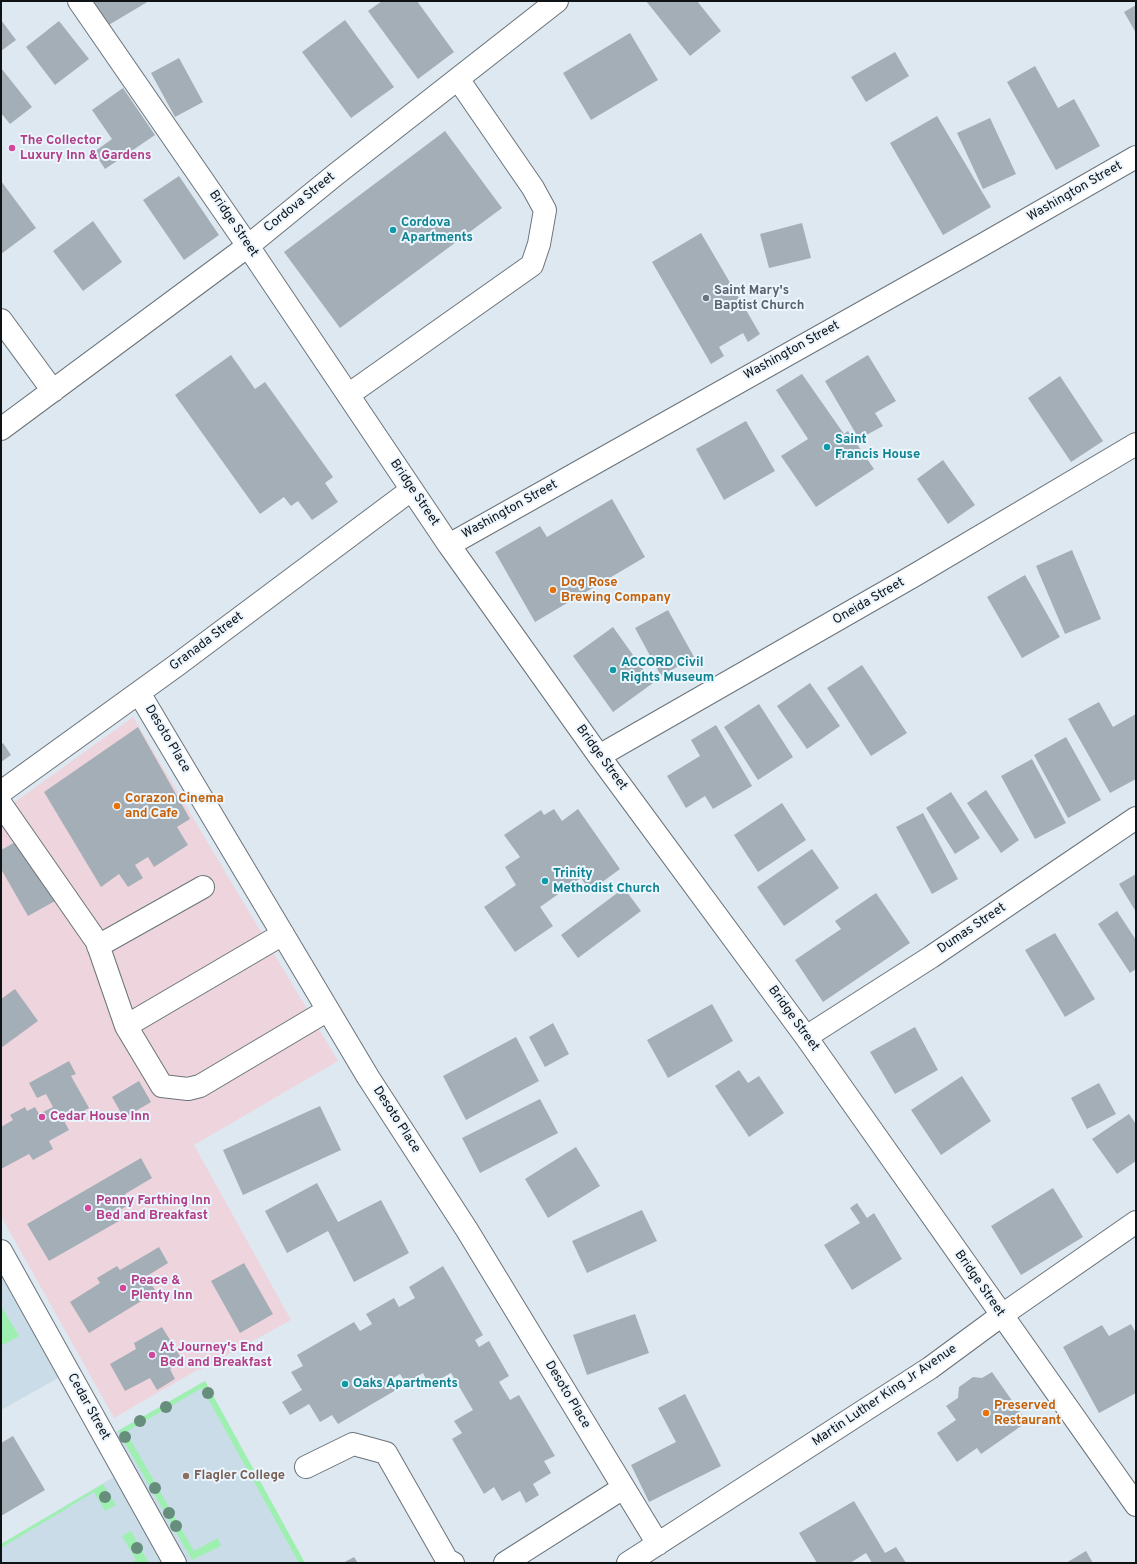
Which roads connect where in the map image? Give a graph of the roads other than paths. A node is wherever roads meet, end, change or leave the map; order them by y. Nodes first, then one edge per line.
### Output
1 (79, 1) edge
2 (557, 1) edge
3 (458, 79) junction
4 (1136, 157) edge
5 (248, 246) junction
6 (1, 320) edge
7 (53, 391) junction
8 (348, 395) junction
9 (1, 428) edge
10 (1136, 444) edge
11 (411, 490) junction
12 (449, 545) junction
13 (139, 693) junction
14 (599, 756) junction
15 (1, 792) edge
16 (1, 804) edge
17 (1136, 818) edge
18 (203, 887) dead end
19 (282, 934) junction
20 (98, 946) junction
21 (328, 1010) junction
22 (126, 1026) junction
23 (806, 1037) junction
24 (1136, 1222) edge
25 (1, 1251) edge
26 (1002, 1315) junction
27 (306, 1468) dead end
28 (624, 1488) junction
29 (1136, 1505) edge
30 (658, 1544) junction
31 (175, 1563) edge
32 (453, 1563) edge
33 (504, 1563) edge
34 (628, 1563) edge

1 - 5 street, Bridge Street
2 - 3 street, Cordova Street
3 - 5 street, Cordova Street
3 - 8 street
4 - 12 street, Washington Street
5 - 7 street, Cordova Street
5 - 8 street, Bridge Street
6 - 7 street
7 - 9 street, Cordova Street
8 - 11 street, Bridge Street
10 - 14 street, Oneida Street
11 - 12 street, Bridge Street
11 - 13 street, Granada Street
12 - 14 street, Bridge Street
13 - 15 street, Granada Street
13 - 19 street, Desoto Place
14 - 23 street, Bridge Street
16 - 20 street
17 - 23 street, Dumas Street
18 - 20 street
19 - 21 street, Desoto Place
19 - 22 street
20 - 22 street
21 - 22 street
21 - 28 street, Desoto Place
23 - 26 street, Bridge Street
24 - 26 street, Martin Luther King Jr Avenue
25 - 31 street, Cedar Street
26 - 29 street, Bridge Street
26 - 30 street, Martin Luther King Jr Avenue
27 - 32 street
28 - 30 street, Desoto Place
28 - 33 street
30 - 34 street, Martin Luther King Jr Avenue

